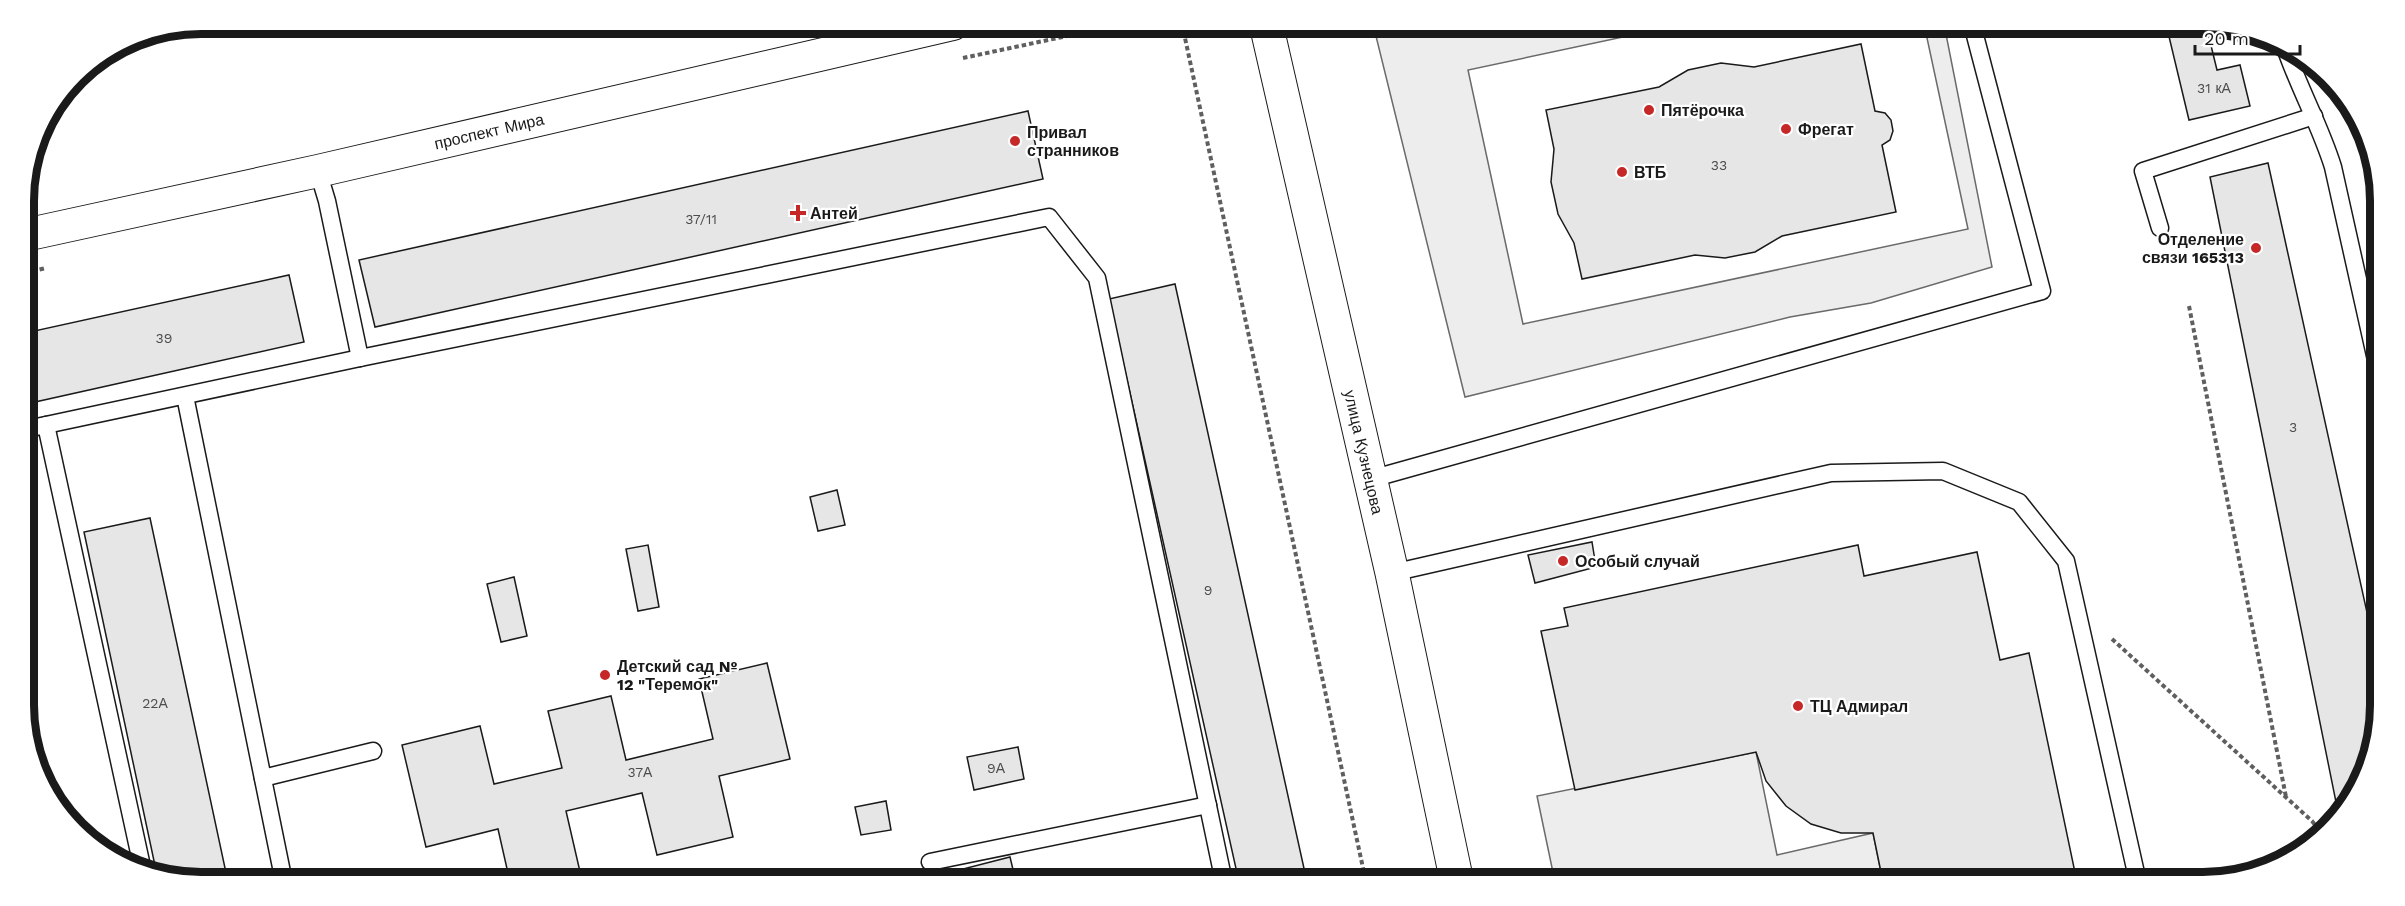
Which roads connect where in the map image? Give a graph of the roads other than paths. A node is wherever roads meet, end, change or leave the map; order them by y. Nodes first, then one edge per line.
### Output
1 (905, 35) edge
2 (1269, 35) edge
3 (1975, 35) edge
4 (2289, 59) edge
5 (2314, 117) junction
6 (318, 171) junction
7 (2160, 228) dead end
8 (35, 233) edge
9 (2370, 333) edge
10 (360, 358) junction
11 (185, 396) junction
12 (46, 424) junction
13 (35, 427) edge
14 (1371, 479) junction
15 (1392, 573) junction
16 (373, 751) dead end
17 (262, 778) junction
18 (1208, 805) junction
19 (141, 860) edge
20 (930, 862) dead end
21 (1222, 871) edge
22 (1455, 871) edge
23 (2136, 871) edge
24 (282, 872) edge

1 - 6 street, проспект Мира
2 - 14 street, улица Кузнецова
3 - 14 lane
4 - 5 lane
5 - 7 lane
5 - 9 lane
6 - 8 street, проспект Мира
6 - 10 lane
10 - 11 lane
10 - 18 lane
11 - 12 lane
11 - 17 lane
12 - 13 lane
12 - 19 lane
14 - 15 street, улица Кузнецова
15 - 22 street, улица Кузнецова
15 - 23 lane
16 - 17 lane
17 - 24 lane
18 - 20 lane
18 - 21 lane

